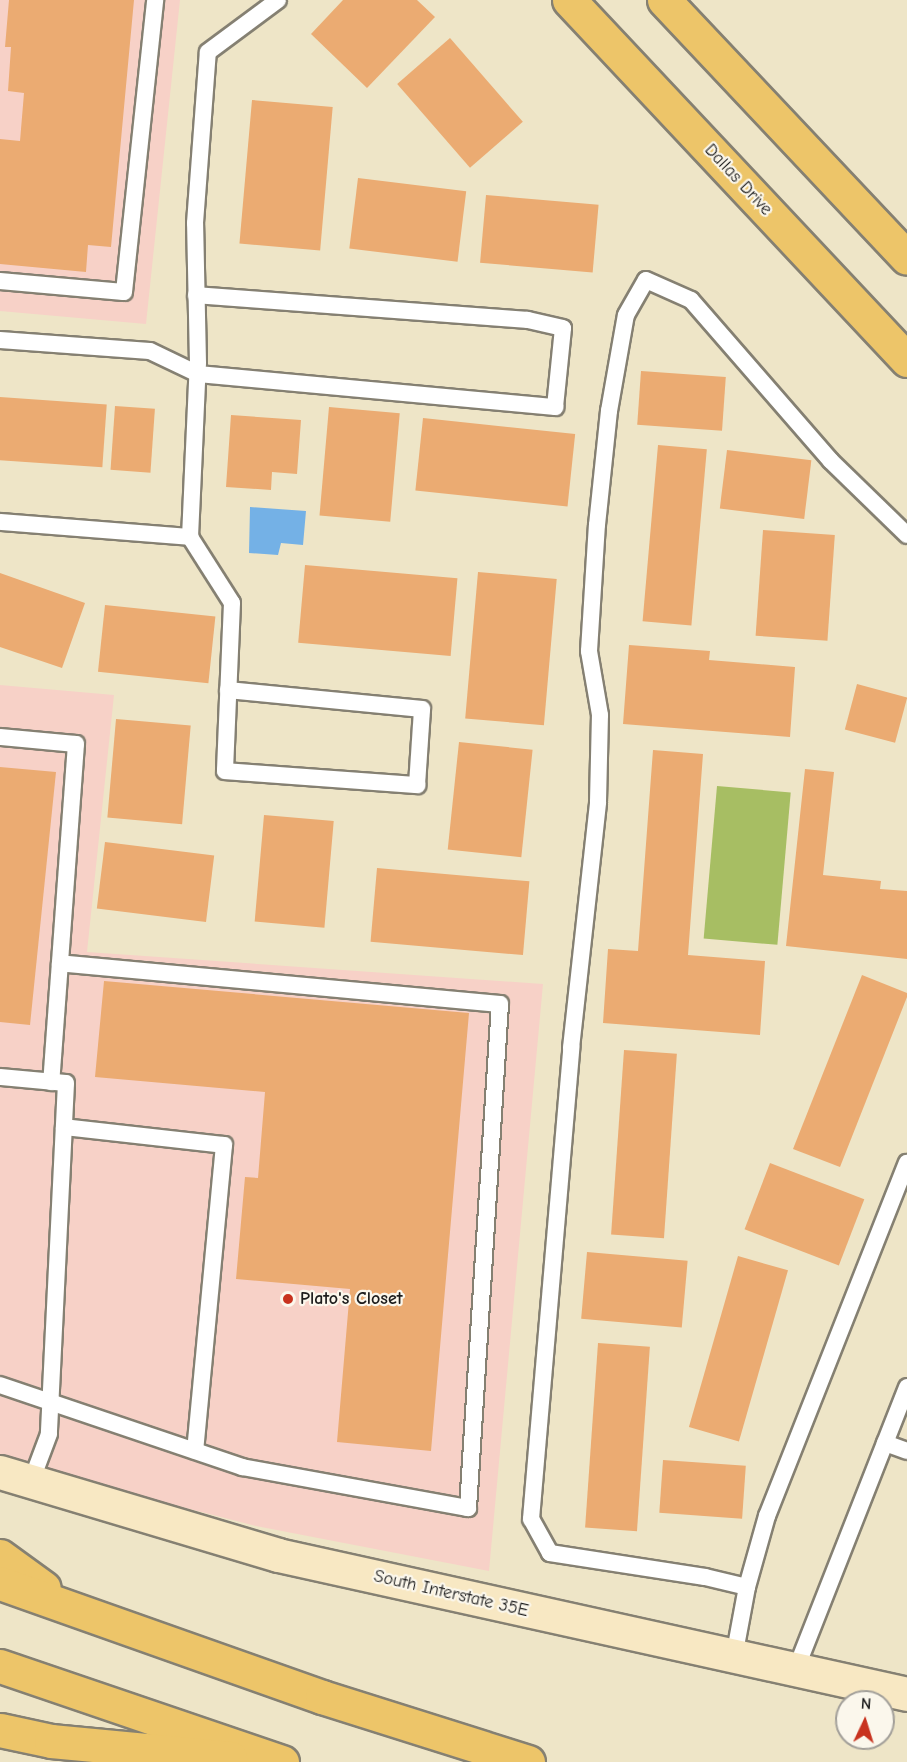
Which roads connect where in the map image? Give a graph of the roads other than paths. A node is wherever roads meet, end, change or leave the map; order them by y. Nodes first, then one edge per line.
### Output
1 (155, 0) edge
2 (278, 0) edge
3 (569, 0) edge
4 (664, 0) edge
5 (907, 258) edge
6 (0, 281) edge
7 (196, 295) junction
8 (0, 340) edge
9 (907, 360) edge
10 (198, 374) junction
11 (0, 522) edge
12 (907, 535) edge
13 (190, 537) junction
14 (228, 690) junction
15 (0, 737) edge
16 (60, 963) junction
17 (0, 1077) edge
18 (51, 1082) junction
19 (64, 1127) junction
20 (907, 1163) edge
21 (0, 1385) edge
22 (907, 1388) edge
23 (50, 1401) junction
24 (885, 1443) junction
25 (195, 1451) junction
26 (907, 1451) edge
27 (0, 1472) edge
28 (32, 1482) junction
29 (0, 1556) edge
30 (0, 1583) edge
31 (747, 1587) junction
32 (67, 1605) junction
33 (734, 1657) junction
34 (0, 1666) edge
35 (796, 1669) junction
36 (907, 1694) edge
37 (0, 1730) edge
38 (280, 1762) edge
39 (528, 1762) edge

1 - 6 lane
2 - 7 lane
3 - 9 main road, Dallas Drive
4 - 5 main road
7 - 10 lane
7 - 10 lane
8 - 10 lane
10 - 13 lane
11 - 13 lane
12 - 31 lane
13 - 14 lane
14 - 14 lane
15 - 16 lane
16 - 18 lane
16 - 25 lane
17 - 18 lane
18 - 19 lane
19 - 23 lane
19 - 25 lane
20 - 31 lane
21 - 23 lane
22 - 24 lane
23 - 25 lane
23 - 28 lane
24 - 26 lane
24 - 35 lane
27 - 28 main road, South Interstate 35E
28 - 33 main road, South Interstate 35E
29 - 32 main road
30 - 32 main road
31 - 33 lane
32 - 39 main road
33 - 35 main road, South Interstate 35E
34 - 38 main road
35 - 36 main road, South Interstate 35E
37 - 38 main road

